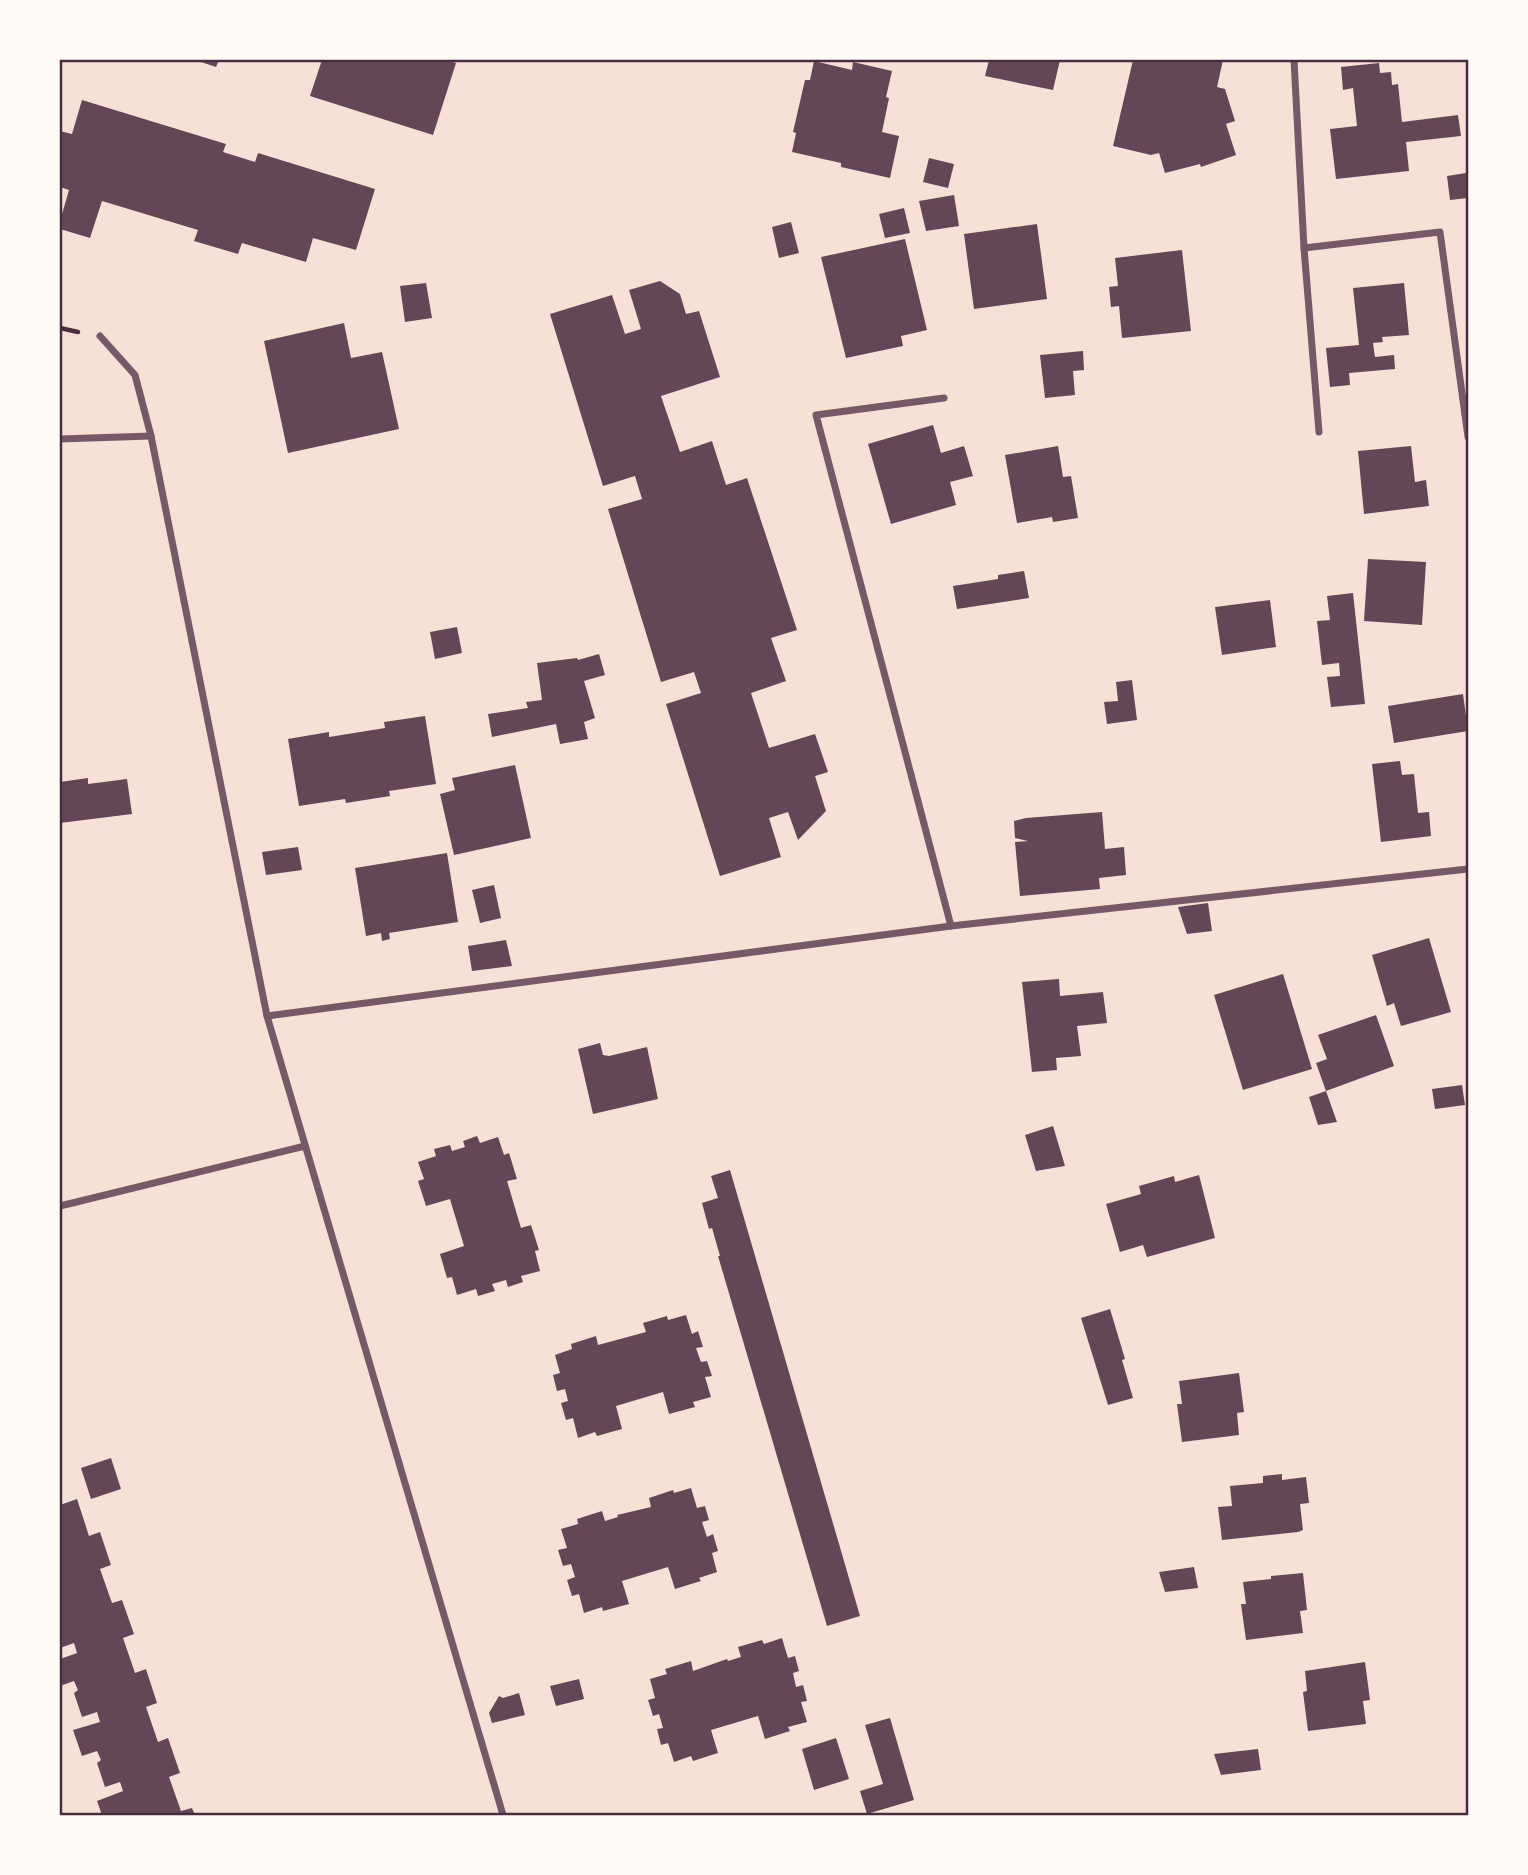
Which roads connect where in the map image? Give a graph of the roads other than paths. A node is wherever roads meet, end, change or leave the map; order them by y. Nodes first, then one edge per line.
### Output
1 (1294, 60) edge
2 (1304, 248) junction
3 (100, 336) dead end
4 (944, 398) dead end
5 (1319, 432) dead end
6 (151, 436) junction
7 (1468, 437) edge
8 (60, 439) edge
9 (1468, 869) edge
10 (951, 926) junction
11 (267, 1016) junction
12 (305, 1146) junction
13 (60, 1206) edge
14 (503, 1815) edge

1 - 2 street
2 - 5 street
2 - 7 street
3 - 6 street
4 - 10 street
6 - 8 street
6 - 11 street
9 - 10 street
10 - 11 street
11 - 12 street
12 - 13 street
12 - 14 street

